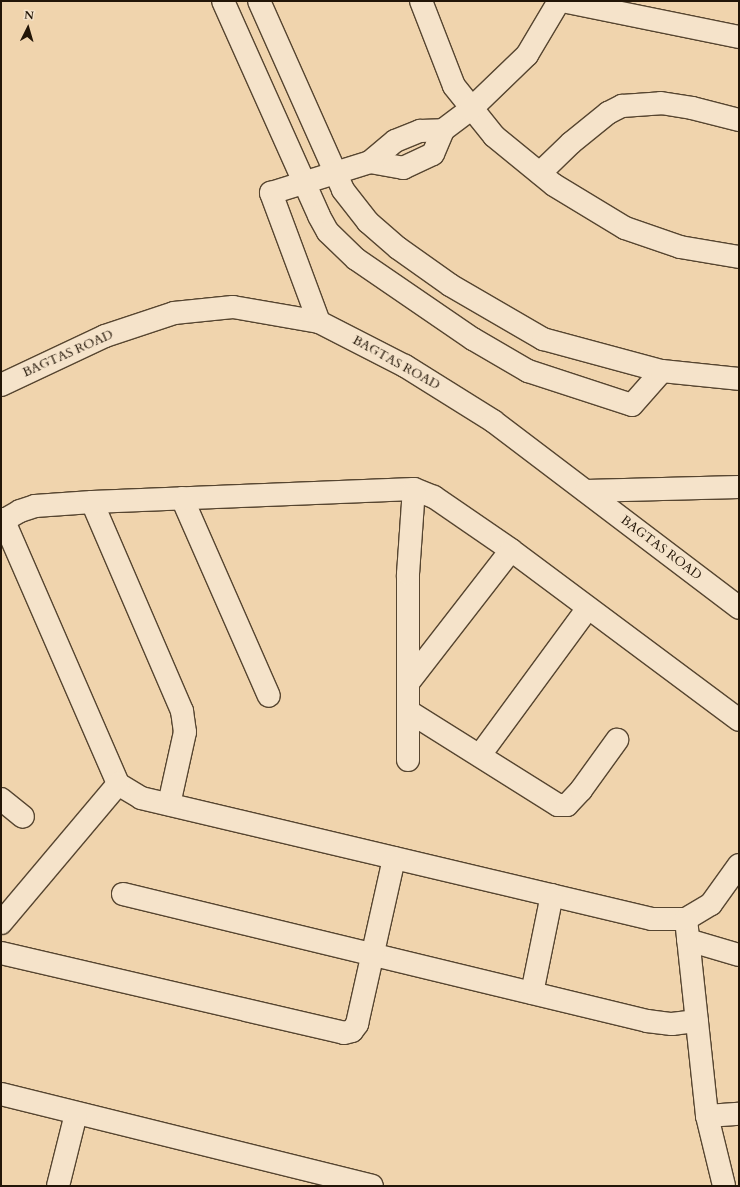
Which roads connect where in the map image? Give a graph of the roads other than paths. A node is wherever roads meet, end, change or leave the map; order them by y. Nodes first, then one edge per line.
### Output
1 (222, 1) edge
2 (259, 1) edge
3 (421, 1) edge
4 (559, 1) edge
5 (562, 1) edge
6 (739, 37) edge
7 (471, 109) junction
8 (739, 120) edge
9 (334, 173) junction
10 (540, 173) junction
11 (302, 183) junction
12 (739, 256) edge
13 (319, 322) junction
14 (662, 372) junction
15 (739, 379) edge
16 (1, 385) edge
17 (739, 487) edge
18 (414, 489) junction
19 (586, 491) junction
20 (182, 498) junction
21 (92, 502) junction
22 (2, 521) edge
23 (511, 550) junction
24 (588, 608) junction
25 (739, 608) edge
26 (408, 683) junction
27 (269, 696) dead end
28 (408, 711) junction
29 (739, 720) edge
30 (617, 740) dead end
31 (480, 755) junction
32 (408, 760) dead end
33 (118, 784) junction
34 (1, 799) edge
35 (169, 804) junction
36 (23, 817) dead end
37 (394, 858) junction
38 (739, 865) edge
39 (123, 894) dead end
40 (552, 895) junction
41 (1, 922) edge
42 (687, 930) junction
43 (1, 954) edge
44 (371, 955) junction
45 (739, 955) edge
46 (532, 993) junction
47 (697, 1021) junction
48 (1, 1094) edge
49 (76, 1114) junction
50 (739, 1114) edge
51 (707, 1116) junction
52 (298, 1178) edge
53 (58, 1186) edge
54 (372, 1186) edge
55 (724, 1186) edge

1 - 11 street
2 - 9 street
3 - 7 street
4 - 7 street
5 - 6 street
7 - 9 street
7 - 10 street
8 - 10 street
9 - 11 street
9 - 14 street
10 - 12 street
11 - 13 street
11 - 14 street
13 - 16 street, BAGTAS ROAD
13 - 19 street, BAGTAS ROAD
14 - 15 street
17 - 19 street
18 - 20 street
18 - 23 street
18 - 26 street
19 - 25 street, BAGTAS ROAD
20 - 21 street
20 - 27 street
21 - 22 street
21 - 35 street
22 - 33 street
23 - 24 street
23 - 26 street
24 - 29 street
24 - 31 street
26 - 28 street
28 - 31 street
28 - 32 street
30 - 31 street
33 - 35 street
33 - 41 street
34 - 36 street
35 - 37 street
37 - 40 street
37 - 44 street
38 - 42 street
39 - 44 street
40 - 42 street
40 - 46 street
42 - 45 street
42 - 47 street
43 - 44 street
44 - 46 street
46 - 47 street
47 - 51 street
48 - 49 street
49 - 52 street
49 - 53 street
50 - 51 street
51 - 55 street
52 - 54 street

